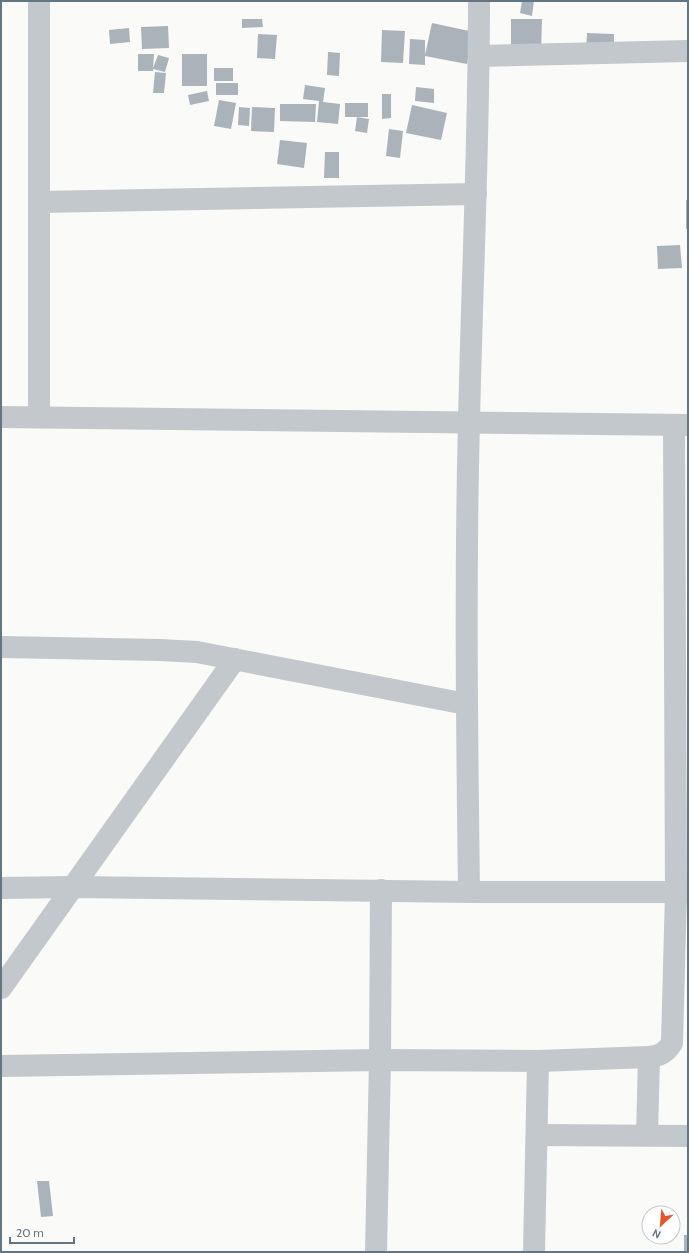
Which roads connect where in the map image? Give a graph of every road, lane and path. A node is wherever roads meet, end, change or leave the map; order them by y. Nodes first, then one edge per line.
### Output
1 (39, 1) edge
2 (479, 1) edge
3 (688, 51) edge
4 (479, 56) junction
5 (476, 194) junction
6 (40, 202) junction
7 (1, 417) edge
8 (39, 417) junction
9 (469, 422) junction
10 (681, 425) edge
11 (1, 647) edge
12 (235, 659) junction
13 (466, 704) junction
14 (74, 887) junction
15 (1, 888) edge
16 (381, 890) junction
17 (469, 892) junction
18 (682, 892) edge
19 (1, 988) edge
20 (649, 1057) junction
21 (380, 1060) junction
22 (538, 1061) junction
23 (1, 1066) edge
24 (537, 1135) junction
25 (647, 1135) junction
26 (688, 1136) edge
27 (376, 1252) edge
28 (534, 1252) edge

1 - 6 street
2 - 4 street
3 - 4 street
4 - 5 street
5 - 6 street
5 - 9 street
6 - 8 street
7 - 8 street
8 - 9 street
9 - 10 street
9 - 13 street
10 - 18 street
11 - 12 street
12 - 13 street
12 - 14 street
13 - 17 street
14 - 15 street
14 - 16 street
14 - 19 street
16 - 17 street
16 - 21 street
17 - 18 street
18 - 20 street
20 - 22 street
20 - 25 street
21 - 22 street
21 - 23 street
21 - 27 street
22 - 24 street
24 - 25 street
24 - 28 street
25 - 26 street

